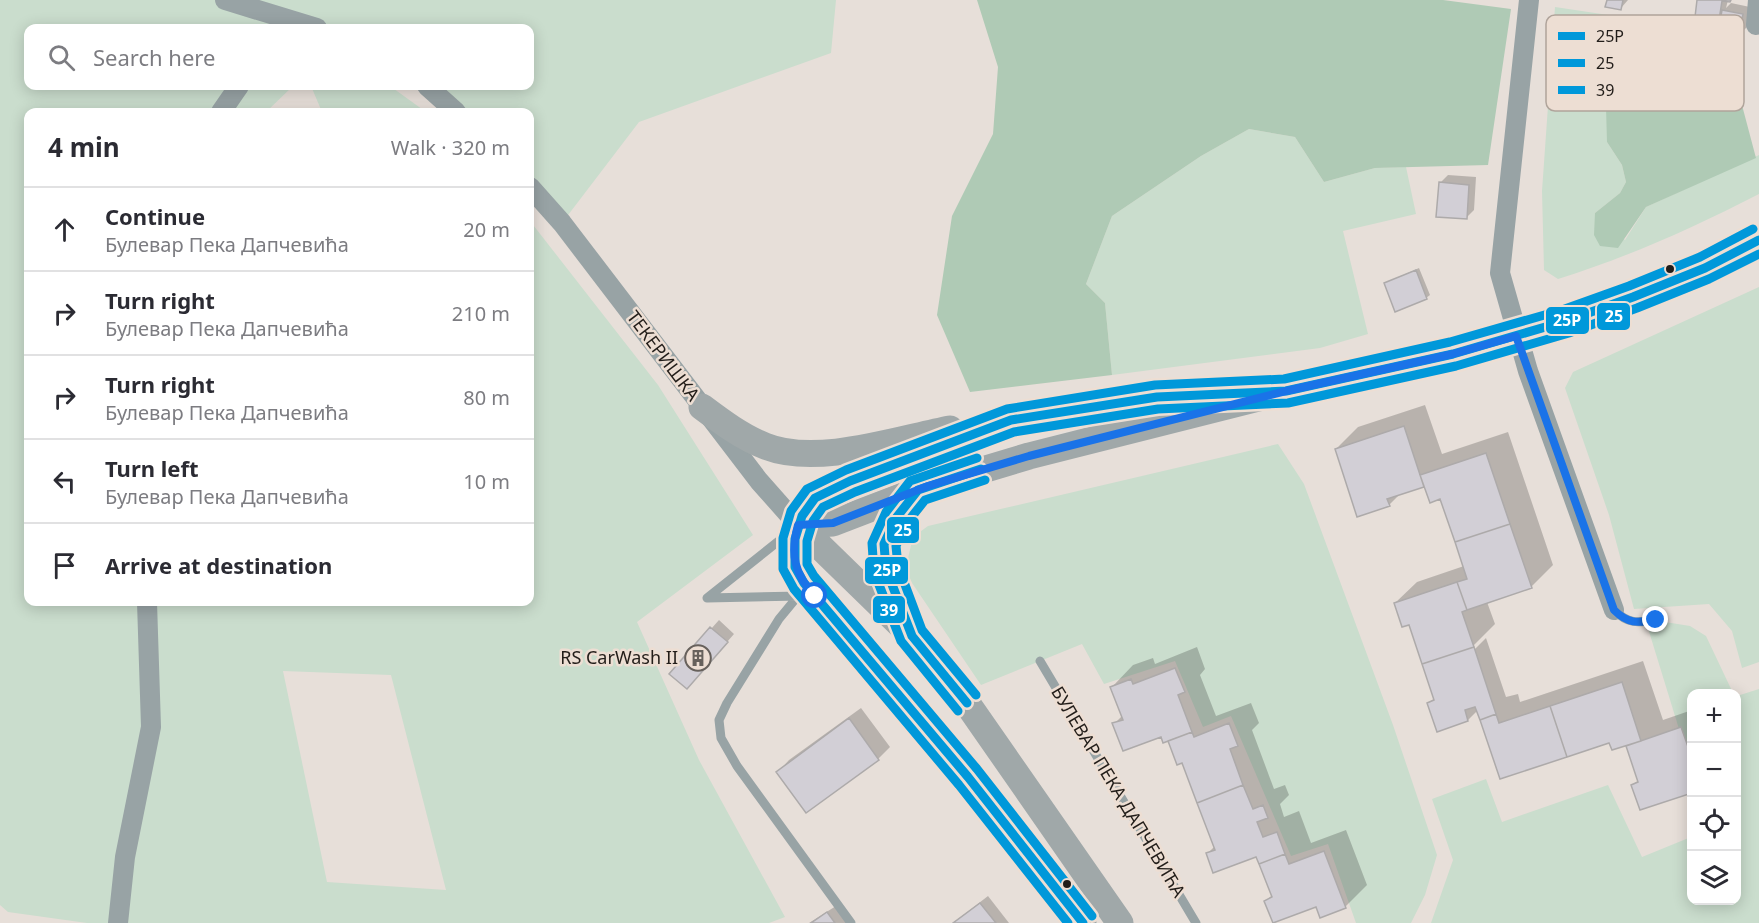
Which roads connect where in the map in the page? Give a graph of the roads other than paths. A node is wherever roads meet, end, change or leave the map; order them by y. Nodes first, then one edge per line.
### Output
1 (225, 0) edge
2 (1529, 0) edge
3 (1758, 0) edge
4 (269, 22) edge
5 (285, 24) edge
6 (1755, 25) dead end
7 (236, 90) edge
8 (431, 90) edge
9 (224, 108) edge
10 (452, 108) edge
11 (534, 192) edge
12 (1759, 240) edge
13 (1516, 336) junction
14 (1286, 391) junction
15 (702, 407) junction
16 (1011, 420) junction
17 (918, 490) junction
18 (798, 525) junction
19 (806, 596) junction
20 (147, 606) edge
21 (1614, 610) joint
22 (1656, 620) dead end
23 (912, 636) junction
24 (1040, 661) dead end
25 (118, 923) edge
26 (851, 923) edge
27 (1083, 923) edge
28 (1120, 923) edge
29 (1196, 923) edge

1 - 4 street
2 - 13 street
3 - 6 street
4 - 5 street
7 - 9 street
8 - 10 street
11 - 15 street, ТЕКЕРИШКА
12 - 13 street
13 - 14 street
13 - 21 street
14 - 16 street
14 - 17 street
15 - 16 street
15 - 18 street, ТЕКЕРИШКА
16 - 18 street
17 - 18 street
17 - 23 street
18 - 19 street
18 - 19 lane
18 - 23 street
19 - 26 lane
19 - 27 street
20 - 25 street
21 - 22 lane
23 - 28 street
24 - 29 lane, БУЛЕВАР ПЕКА ДАПЧЕВИЋА

